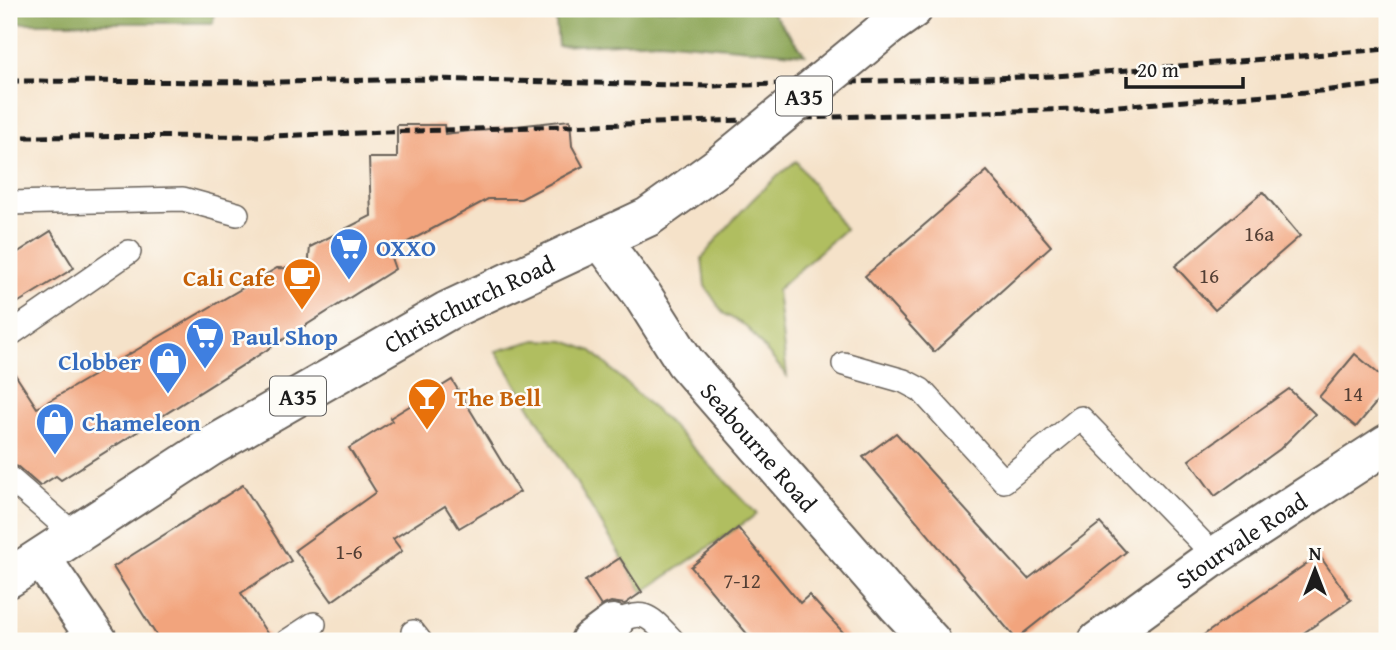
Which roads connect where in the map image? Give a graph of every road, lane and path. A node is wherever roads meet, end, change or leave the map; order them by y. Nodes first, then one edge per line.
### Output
1 (901, 17) edge
2 (9, 203) edge
3 (237, 214) dead end
4 (601, 240) junction
5 (129, 252) dead end
6 (9, 335) edge
7 (844, 364) dead end
8 (1387, 444) edge
9 (9, 478) edge
10 (76, 536) junction
11 (1215, 556) junction
12 (41, 558) junction
13 (9, 578) edge
14 (314, 624) dead end
15 (601, 632) edge
16 (99, 641) edge
17 (288, 641) edge
18 (673, 641) edge
19 (931, 641) edge
20 (1098, 641) edge

1 - 4 main road, Christchurch Road / A35, bridge
2 - 3 lane
4 - 10 main road, Christchurch Road / A35
4 - 19 main road, Seabourne Road
5 - 6 lane
7 - 11 lane
8 - 11 main road, Stourvale Road
9 - 10 lane
10 - 12 main road, Christchurch Road / A35
11 - 20 main road, Stourvale Road
12 - 13 main road, Christchurch Road / A35
12 - 16 main road
14 - 17 lane
15 - 18 lane

